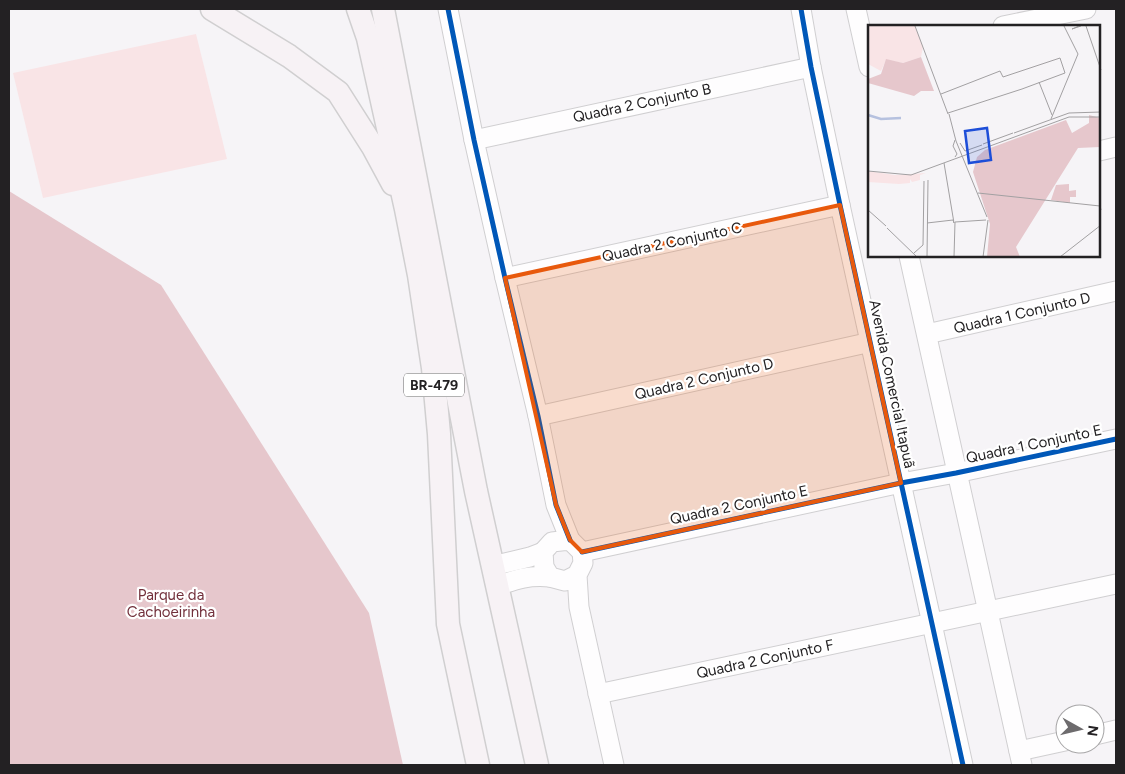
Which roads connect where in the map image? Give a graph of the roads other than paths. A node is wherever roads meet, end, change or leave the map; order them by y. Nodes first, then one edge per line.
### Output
1 (212, 9) edge
2 (358, 9) edge
3 (383, 9) edge
4 (388, 9) edge
5 (448, 9) edge
6 (801, 9) edge
7 (856, 9) edge
8 (1086, 9) edge
9 (1008, 25) edge
10 (387, 34) junction
11 (868, 59) edge
12 (811, 67) junction
13 (474, 140) junction
14 (1116, 147) edge
15 (1100, 151) edge
16 (840, 205) junction
17 (406, 209) junction
18 (909, 258) edge
19 (504, 278) junction
20 (1116, 291) edge
21 (927, 334) junction
22 (871, 342) junction
23 (538, 416) junction
24 (1116, 439) edge
25 (956, 473) junction
26 (901, 482) junction
27 (562, 547) junction
28 (495, 576) junction
29 (564, 578) junction
30 (1116, 584) edge
31 (987, 611) junction
32 (932, 624) junction
33 (598, 694) junction
34 (1055, 745) edge
35 (1020, 758) edge
36 (478, 765) edge
37 (537, 765) edge
38 (614, 765) edge
39 (960, 765) edge

1 - 17 main road
2 - 17 main road, BR-479
3 - 10 main road, BR-479
4 - 10 main road
5 - 13 street
6 - 12 street, Avenida Comercial Itapuã
7 - 11 street
8 - 9 street
10 - 28 main road, BR-479
12 - 13 street, Quadra 2 Conjunto B
12 - 16 street, Avenida Comercial Itapuã
13 - 19 street
14 - 15 street
16 - 19 street, Quadra 2 Conjunto C
16 - 22 street, Avenida Comercial Itapuã
17 - 36 main road, BR-479
18 - 21 street
19 - 23 street
20 - 21 street, Quadra 1 Conjunto D
21 - 25 street
22 - 23 street, Quadra 2 Conjunto D
22 - 26 street, Avenida Comercial Itapuã
23 - 27 street
24 - 25 street, Quadra 1 Conjunto E
25 - 26 street, Quadra 1 Conjunto E
25 - 31 street
26 - 27 street, Quadra 2 Conjunto E
26 - 32 street, Avenida Comercial Itapuã
27 - 28 street, Quadra 2 Conjunto E
27 - 29 street
27 - 29 street
28 - 29 street
28 - 37 main road, BR-479
29 - 33 street
30 - 31 street, Quadra 2 Conjunto F
31 - 32 street, Quadra 2 Conjunto F
31 - 35 street
32 - 33 street, Quadra 2 Conjunto F
32 - 39 street, Avenida Comercial Itapuã
33 - 38 street
34 - 35 street

